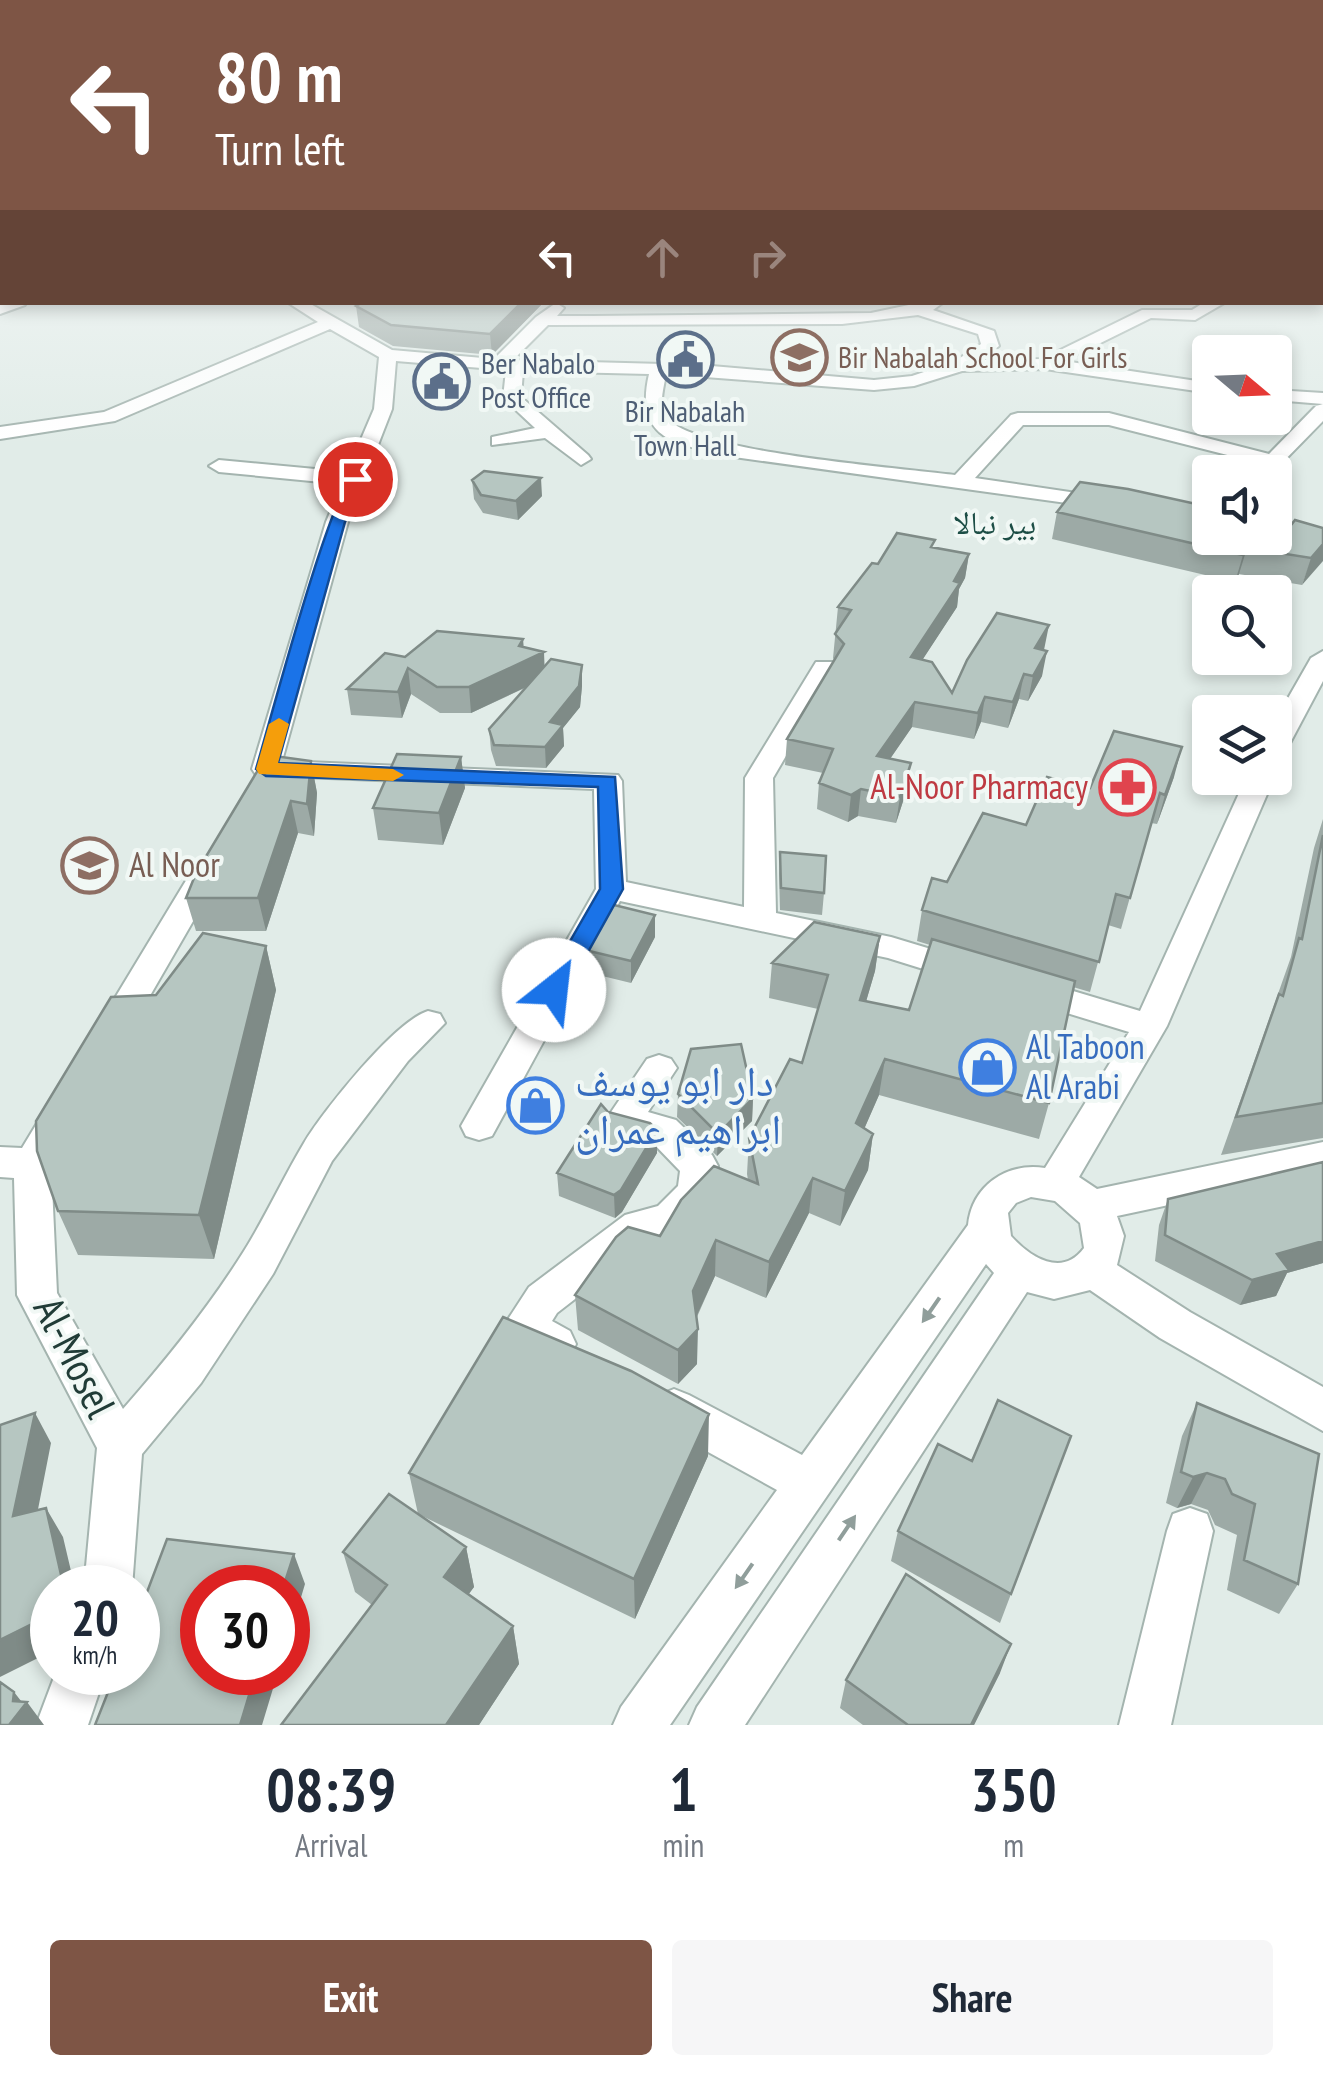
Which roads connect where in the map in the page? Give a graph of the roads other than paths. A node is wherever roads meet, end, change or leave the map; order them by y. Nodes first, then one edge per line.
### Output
1 (301, 305) edge
2 (559, 305) edge
3 (627, 305) edge
4 (1212, 305) edge
5 (930, 307) edge
6 (542, 320) junction
7 (589, 322) junction
8 (332, 323) junction
9 (388, 355) junction
10 (1045, 364) junction
11 (507, 365) junction
12 (960, 366) junction
13 (659, 368) junction
14 (1192, 385) edge
15 (1292, 396) edge
16 (1323, 399) edge
17 (1323, 410) edge
18 (550, 432) junction
19 (0, 433) edge
20 (499, 442) dead end
21 (1228, 455) edge
22 (1279, 455) edge
23 (580, 459) dead end
24 (218, 466) dead end
25 (355, 479) junction
26 (962, 481) junction
27 (1134, 506) edge
28 (1323, 658) edge
29 (824, 667) dead end
30 (1292, 714) edge
31 (266, 769) junction
32 (1252, 795) edge
33 (246, 803) edge
34 (226, 837) edge
35 (611, 889) junction
36 (760, 920) junction
37 (428, 1022) dead end
38 (1150, 1026) junction
39 (659, 1068) dead end
40 (479, 1126) dead end
41 (1323, 1157) edge
42 (16, 1162) edge
43 (1055, 1184) junction
44 (1091, 1206) junction
45 (986, 1230) junction
46 (1019, 1270) junction
47 (1092, 1270) junction
48 (591, 1364) edge
49 (641, 1392) edge
50 (1323, 1410) edge
51 (120, 1446) junction
52 (809, 1483) junction
53 (1190, 1531) dead end
54 (110, 1565) edge
55 (73, 1695) edge
56 (62, 1725) edge
57 (639, 1725) edge
58 (715, 1725) edge
59 (1145, 1725) edge

1 - 8 street
2 - 6 street
3 - 7 street
4 - 10 street
5 - 7 street
5 - 12 street
6 - 7 street
6 - 11 street
8 - 9 street
8 - 19 street
9 - 11 street
9 - 25 street
10 - 12 street
10 - 14 street
11 - 13 street
11 - 18 street
12 - 13 street
13 - 26 street
15 - 16 street
17 - 22 street
18 - 20 street
18 - 23 street
21 - 26 street
24 - 25 street
25 - 31 street
26 - 27 street
28 - 30 street
29 - 36 street
31 - 33 street
31 - 35 street
32 - 38 street
34 - 42 street, Al-Mosel
35 - 36 street
35 - 40 street
36 - 38 street
37 - 51 street
38 - 43 street
39 - 48 street
41 - 44 street
42 - 51 street, Al-Mosel
43 - 44 street
43 - 45 street
44 - 47 street
45 - 46 street
45 -> 52 street
46 - 47 street
58 -> 46 street
47 - 50 street
49 - 52 street
51 - 54 street, Al-Mosel
52 -> 57 street
53 - 59 street
55 - 56 street

